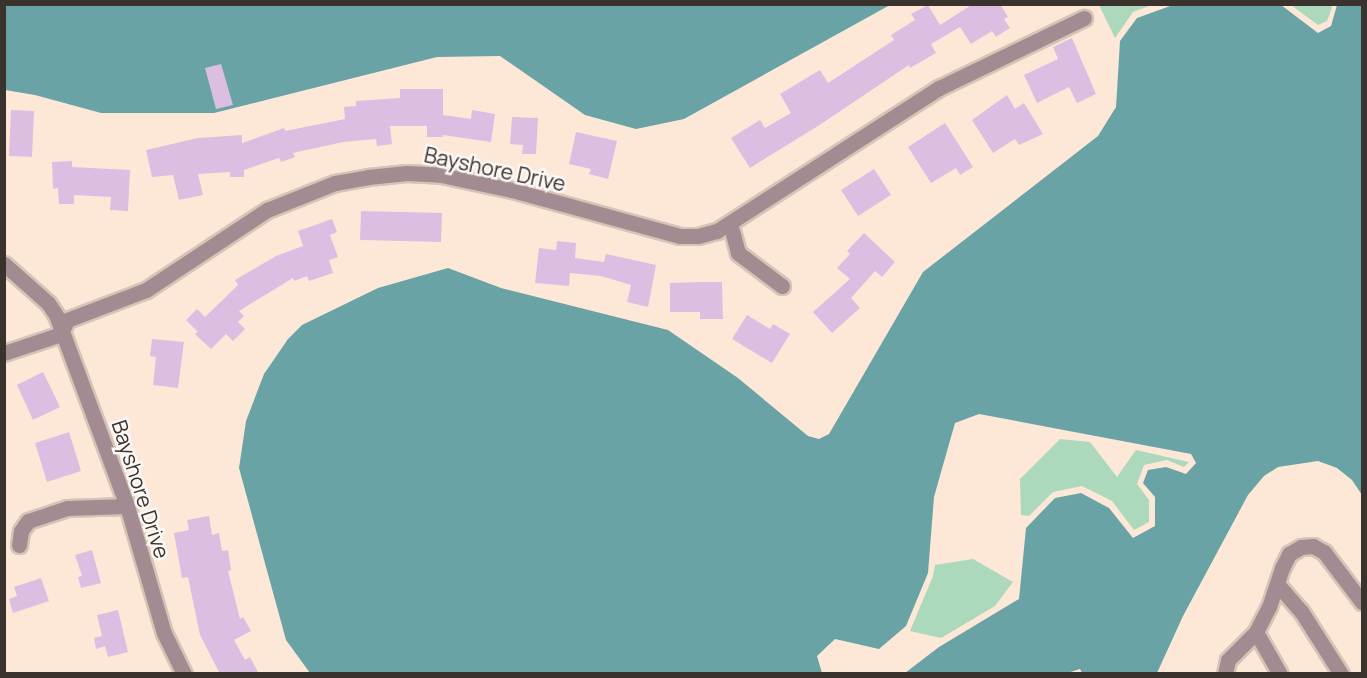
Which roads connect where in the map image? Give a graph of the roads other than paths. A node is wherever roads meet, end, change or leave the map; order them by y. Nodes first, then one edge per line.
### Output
1 (1084, 18) dead end
2 (730, 223) junction
3 (4, 264) edge
4 (782, 286) dead end
5 (61, 334) junction
6 (4, 352) edge
7 (127, 506) junction
8 (19, 545) dead end
9 (1278, 585) junction
10 (1362, 602) edge
11 (1256, 632) junction
12 (184, 674) edge
13 (1226, 674) edge
14 (1280, 674) edge
15 (1341, 674) edge

1 - 2 street, Bayshore Drive
2 - 4 street
2 - 5 street, Bayshore Drive
3 - 5 street
5 - 6 street
5 - 7 street, Bayshore Drive
7 - 8 street
7 - 12 street, Bayshore Drive
9 - 10 street
9 - 11 street
9 - 15 street
11 - 13 street
11 - 14 street

